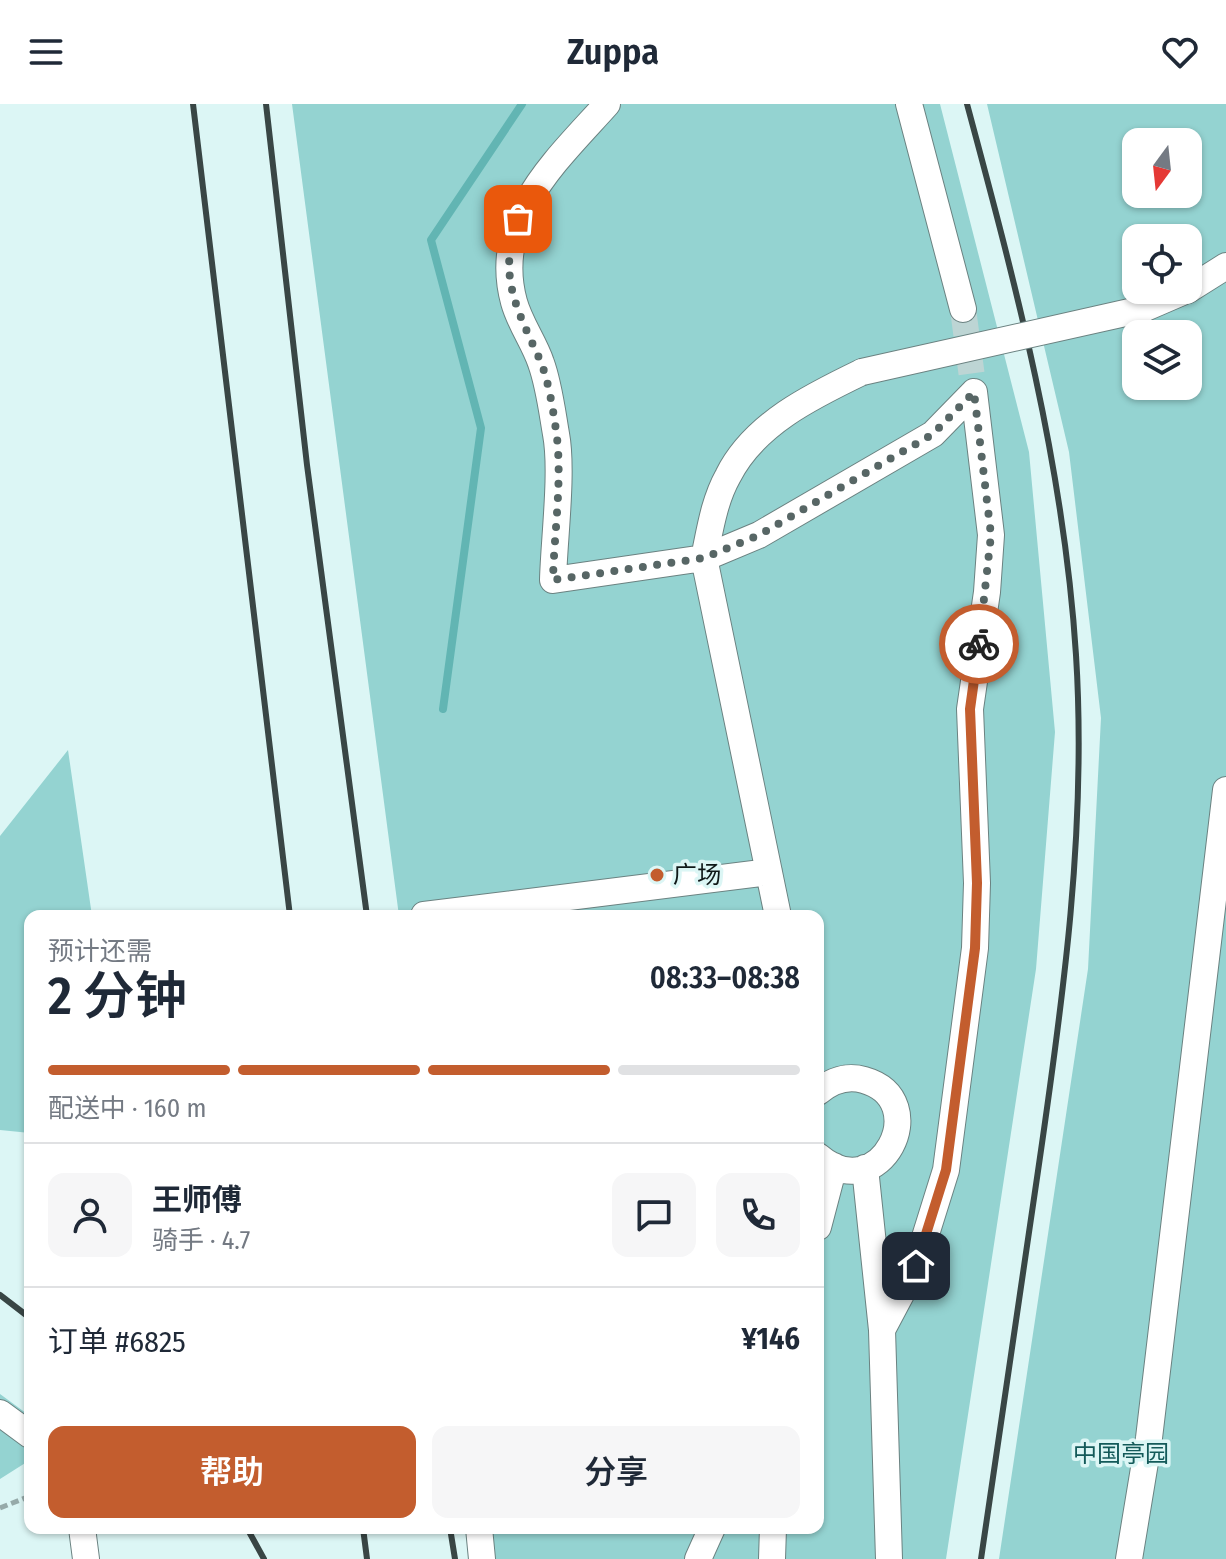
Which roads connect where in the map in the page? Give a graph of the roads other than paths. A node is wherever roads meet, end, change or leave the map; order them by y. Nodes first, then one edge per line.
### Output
1 (607, 104) edge
2 (909, 104) edge
3 (1226, 266) edge
4 (1202, 281) edge
5 (1155, 304) edge
6 (963, 309) tunnel mouth
7 (704, 558) junction
8 (1226, 790) edge
9 (769, 872) junction
10 (464, 910) edge
11 (777, 910) edge
12 (824, 1088) edge
13 (826, 1161) edge
14 (865, 1168) junction
15 (882, 1330) junction
16 (0, 1413) edge
17 (24, 1431) edge
18 (83, 1534) edge
19 (480, 1534) edge
20 (709, 1534) edge
21 (773, 1534) edge
22 (86, 1559) edge
23 (482, 1559) edge
24 (698, 1559) edge
25 (772, 1559) edge
26 (889, 1559) edge
27 (1129, 1559) edge

1 - 7 street
2 - 6 street
3 - 4 street
5 - 7 street, bridge
7 - 9 street
7 - 15 street
8 - 27 street
9 - 10 street
9 - 11 street
12 - 14 street
13 - 14 street
14 - 15 street
15 - 26 street
16 - 17 street
18 - 22 street
19 - 23 street
20 - 24 street
21 - 25 street

